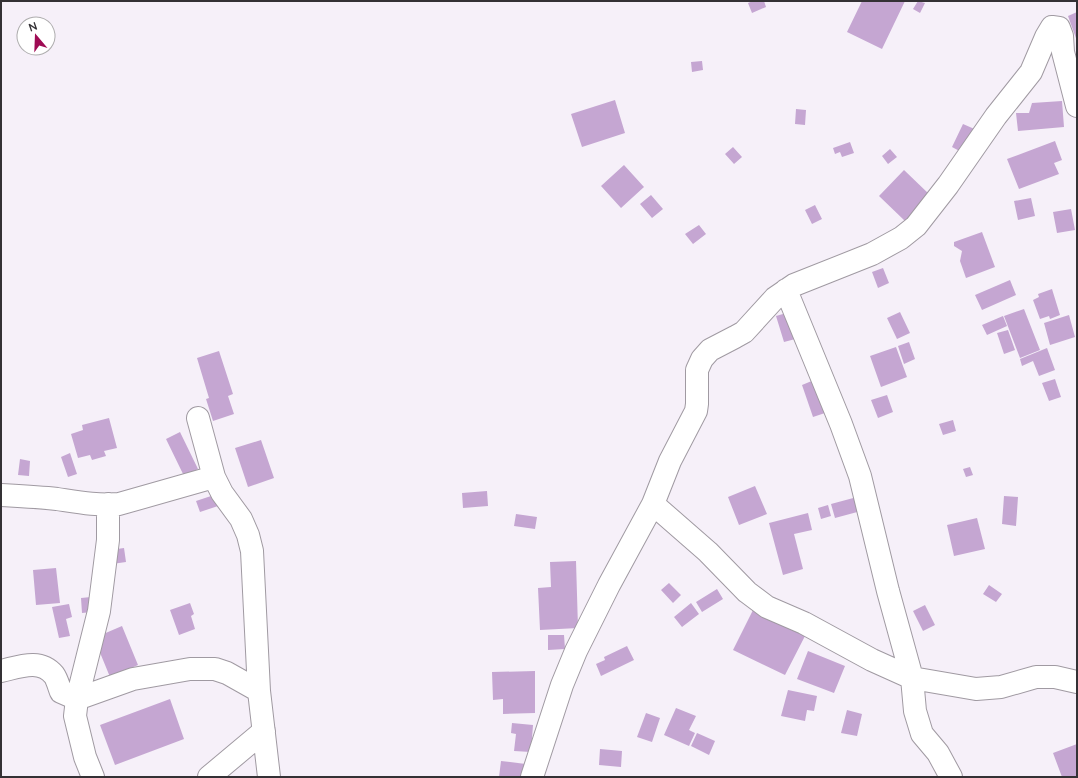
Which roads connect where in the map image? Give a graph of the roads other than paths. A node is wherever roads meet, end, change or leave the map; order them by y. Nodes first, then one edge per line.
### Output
1 (1077, 106) edge
2 (786, 290) junction
3 (198, 418) dead end
4 (214, 477) junction
5 (1, 495) edge
6 (108, 504) junction
7 (653, 504) junction
8 (1, 671) edge
9 (912, 678) junction
10 (1077, 682) edge
11 (259, 691) junction
12 (77, 699) junction
13 (264, 731) junction
14 (93, 777) edge
15 (208, 777) edge
16 (269, 777) edge
17 (532, 777) edge
18 (952, 777) edge

1 - 2 street
2 - 7 street
2 - 9 street
3 - 4 street
4 - 6 street
4 - 11 street
5 - 6 street
6 - 12 street
7 - 9 street
7 - 17 street
8 - 12 street
9 - 10 street
9 - 18 street
11 - 12 street
11 - 13 street
12 - 14 street
13 - 15 street
13 - 16 street

